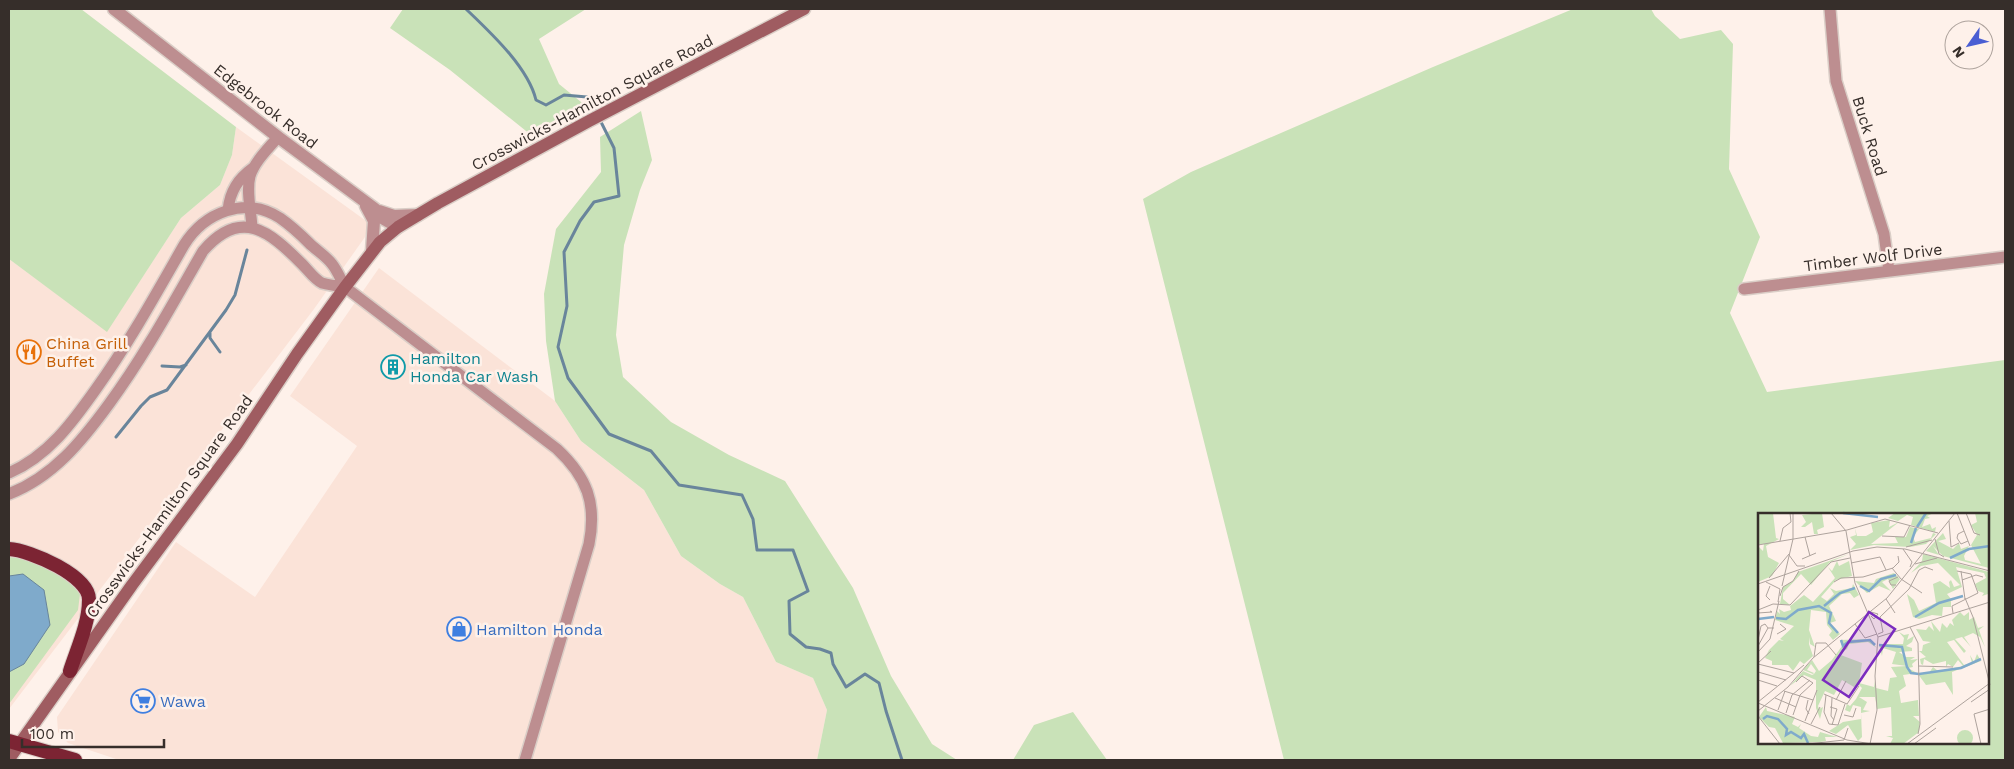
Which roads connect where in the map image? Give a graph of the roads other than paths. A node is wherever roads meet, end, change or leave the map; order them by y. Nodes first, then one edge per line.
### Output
1 (114, 9) edge
2 (804, 9) edge
3 (1830, 9) edge
4 (278, 137) junction
5 (254, 167) junction
6 (358, 197) junction
7 (251, 208) junction
8 (375, 209) junction
9 (228, 210) junction
10 (418, 215) junction
11 (252, 227) junction
12 (398, 227) junction
13 (372, 251) junction
14 (2005, 257) edge
15 (1890, 271) junction
16 (344, 288) junction
17 (1744, 289) dead end
18 (9, 472) edge
19 (9, 494) edge
20 (9, 549) edge
21 (70, 671) junction
22 (14, 742) edge
23 (9, 759) edge
24 (75, 760) edge
25 (525, 760) edge

1 - 4 street, Edgebrook Road
2 - 10 main road, Crosswicks-Hamilton Square Road
3 - 15 street, Buck Road
4 - 5 street
4 - 6 street, Edgebrook Road
5 - 7 street
5 - 9 street
6 - 8 street, Edgebrook Road
6 - 13 street
7 - 9 street
7 - 11 street
7 - 16 street
8 - 10 street
8 - 12 street, Edgebrook Road
9 - 18 street
10 - 12 main road, Crosswicks-Hamilton Square Road
11 - 16 street
11 - 19 street
12 - 13 main road, Crosswicks-Hamilton Square Road
13 - 16 main road, Crosswicks-Hamilton Square Road
14 - 15 street, Timber Wolf Drive
15 - 17 street, Timber Wolf Drive
16 - 21 main road, Crosswicks-Hamilton Square Road
16 - 25 street
20 - 21 highway
21 - 22 main road, Crosswicks-Hamilton Square Road
22 - 23 main road, Crosswicks-Hamilton Square Road
22 - 24 highway

